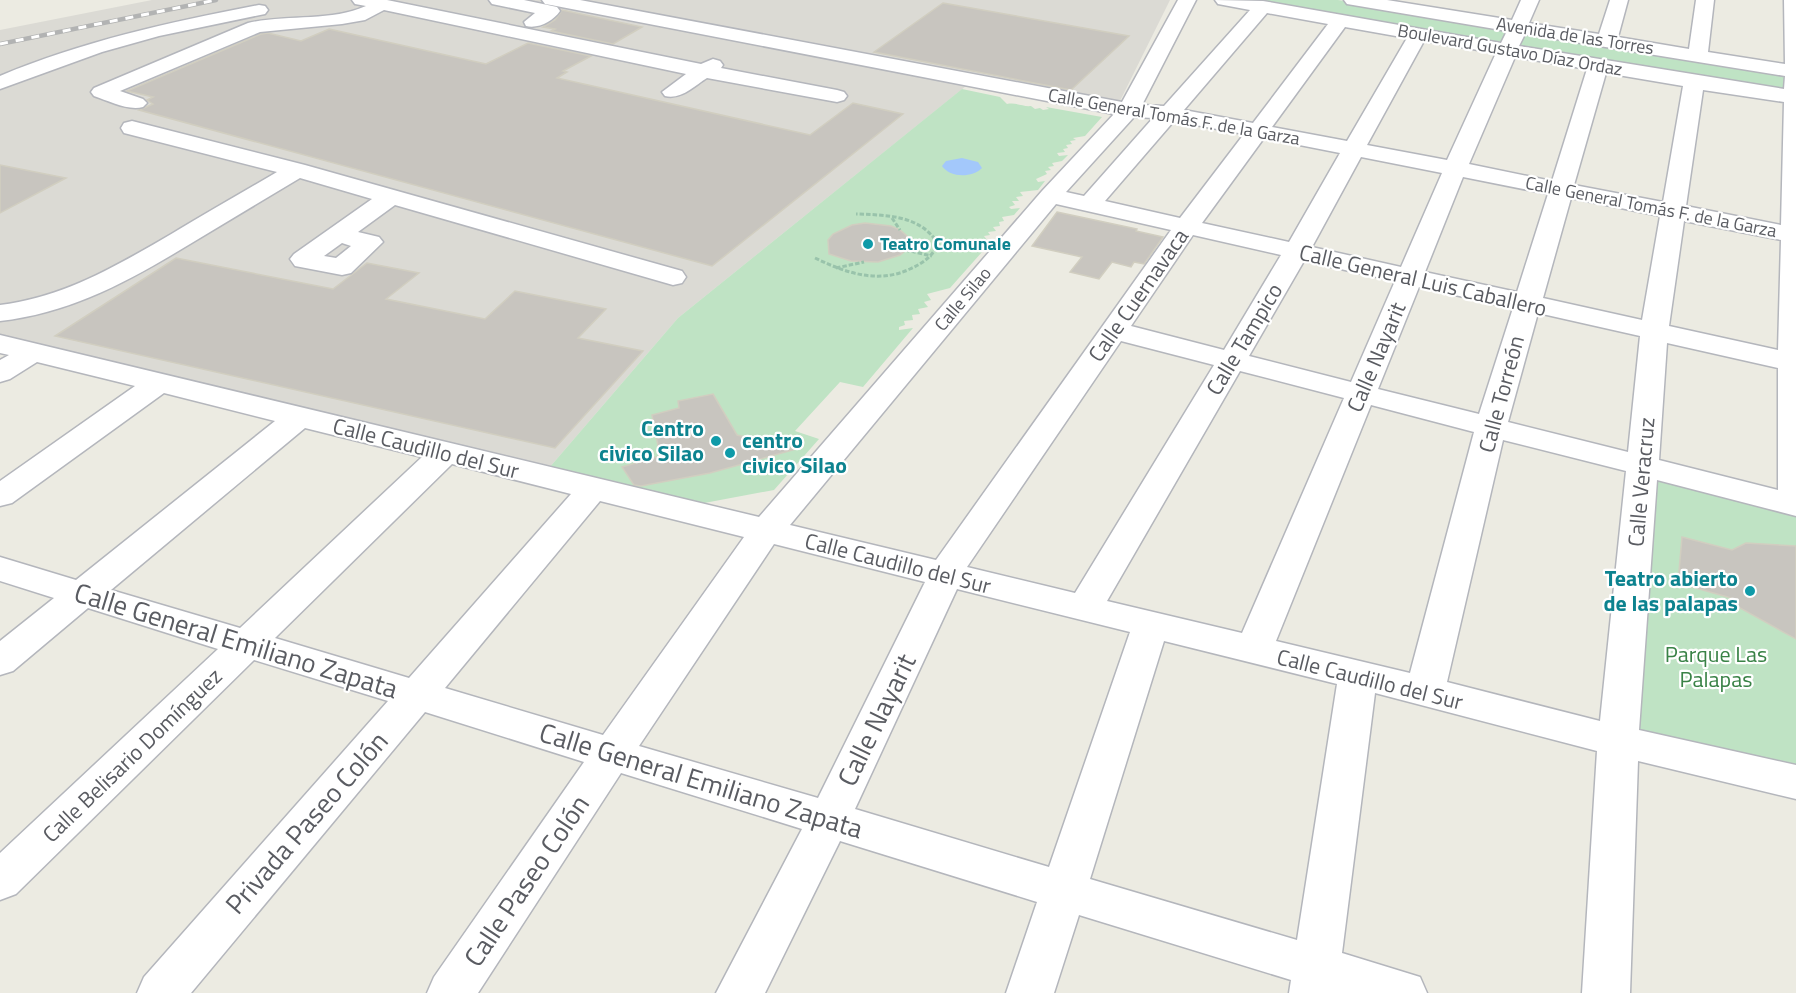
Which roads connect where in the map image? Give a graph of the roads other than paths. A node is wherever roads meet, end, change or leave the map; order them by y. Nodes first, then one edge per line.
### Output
1 (427, 0) edge
2 (498, 0) edge
3 (551, 0) edge
4 (1187, 0) edge
5 (1224, 0) edge
6 (1530, 0) edge
7 (1619, 0) edge
8 (1705, 0) edge
9 (1793, 0) edge
10 (370, 1) edge
11 (284, 5) dead end
12 (1263, 6) junction
13 (1351, 6) edge
14 (1432, 16) edge
15 (524, 28) junction
16 (1513, 38) junction
17 (670, 40) dead end
18 (701, 46) dead end
19 (743, 46) dead end
20 (796, 47) junction
21 (1603, 53) junction
22 (640, 58) junction
23 (672, 64) junction
24 (1696, 69) junction
25 (704, 71) junction
26 (750, 79) junction
27 (644, 82) dead end
28 (0, 83) edge
29 (1795, 84) edge
30 (672, 92) dead end
31 (837, 96) dead end
32 (136, 103) dead end
33 (1129, 110) junction
34 (1168, 114) junction
35 (132, 128) dead end
36 (1258, 131) junction
37 (1354, 150) junction
38 (1455, 169) junction
39 (297, 170) junction
40 (1562, 190) junction
41 (1050, 196) junction
42 (391, 197) junction
43 (1089, 205) junction
44 (1675, 212) junction
45 (1186, 227) junction
46 (336, 235) dead end
47 (1794, 235) edge
48 (1296, 252) junction
49 (674, 277) dead end
50 (1410, 278) junction
51 (1527, 303) junction
52 (0, 313) edge
53 (1113, 330) junction
54 (1654, 332) junction
55 (0, 344) edge
56 (33, 352) junction
57 (1231, 360) junction
58 (1794, 363) edge
59 (0, 373) edge
60 (159, 383) junction
61 (1360, 393) junction
62 (299, 417) junction
63 (1491, 427) junction
64 (445, 453) junction
65 (1642, 466) junction
66 (592, 489) junction
67 (0, 496) edge
68 (1796, 505) edge
69 (766, 531) junction
70 (0, 569) edge
71 (946, 575) junction
72 (82, 594) junction
73 (1084, 609) junction
74 (1151, 625) junction
75 (247, 644) junction
76 (1253, 650) junction
77 (0, 661) edge
78 (1358, 675) junction
79 (1425, 692) junction
80 (417, 695) junction
81 (1618, 741) junction
82 (612, 754) junction
83 (1796, 782) edge
84 (829, 820) junction
85 (0, 881) edge
86 (1064, 891) junction
87 (1315, 980) edge
88 (161, 993) edge
89 (451, 993) edge
90 (740, 993) edge
91 (1030, 993) edge
92 (1402, 993) edge
93 (1606, 993) edge

1 - 15 street
2 - 15 street
3 - 20 street, Calle General Tomás F. de la Garza
4 - 33 street, Calle Silao
5 - 12 street, Boulevard Gustavo Díaz Ordaz
6 - 16 street, Calle Nayarit
7 - 21 street, Calle Torreón
8 - 24 street, Calle Veracruz
9 - 29 street
10 - 15 street
10 - 32 street
11 - 28 street
12 - 13 street, Boulevard Gustavo Díaz Ordaz
12 - 34 street
13 - 14 street, Boulevard Gustavo Díaz Ordaz
13 - 14 street, Avenida de las Torres
13 - 36 street, Calle Cuernavaca
14 - 16 street, Boulevard Gustavo Díaz Ordaz
14 - 16 street, Avenida de las Torres
14 - 37 street, Calle Tampico
15 - 22 street
16 - 21 street, Boulevard Gustavo Díaz Ordaz
16 - 38 street, Calle Nayarit
17 - 22 street
18 - 23 street
19 - 25 street
20 - 26 street
20 - 33 street, Calle General Tomás F. de la Garza
21 - 24 street, Boulevard Gustavo Díaz Ordaz
21 - 40 street, Calle Torreón
22 - 23 street
23 - 25 street
23 - 27 street
24 - 29 street, Boulevard Gustavo Díaz Ordaz
24 - 44 street, Calle Veracruz
25 - 26 street
25 - 30 street
26 - 31 street
29 - 47 street
33 - 34 street, Calle General Tomás F. de la Garza
33 - 41 street, Calle Silao
34 - 36 street, Calle General Tomás F. de la Garza
34 - 43 street
35 - 39 street
36 - 37 street, Calle General Tomás F. de la Garza
36 - 45 street, Calle Cuernavaca
37 - 38 street, Calle General Tomás F. de la Garza
37 - 48 street, Calle Tampico
38 - 40 street, Calle General Tomás F. de la Garza
38 - 50 street, Calle Nayarit
39 - 42 street
39 - 52 street
40 - 44 street, Calle General Tomás F. de la Garza
40 - 51 street, Calle Torreón
41 - 43 street, Calle General Luis Caballero
41 - 69 street, Calle Silao
42 - 46 street
42 - 49 street
43 - 45 street, Calle General Luis Caballero
44 - 47 street, Calle General Tomás F. de la Garza
44 - 54 street, Calle Veracruz
45 - 48 street, Calle General Luis Caballero
45 - 53 street, Calle Cuernavaca
47 - 58 street
48 - 50 street, Calle General Luis Caballero
48 - 57 street, Calle Tampico
50 - 51 street, Calle General Luis Caballero
50 - 61 street, Calle Nayarit
51 - 54 street, Calle General Luis Caballero
51 - 63 street, Calle Torreón
53 - 57 street
53 - 71 street, Calle Cuernavaca
54 - 58 street, Calle General Luis Caballero
54 - 65 street, Calle Veracruz
55 - 56 street, Calle Caudillo del Sur
56 - 59 street
56 - 60 street, Calle Caudillo del Sur
57 - 61 street
57 - 73 street, Calle Tampico
58 - 68 street
60 - 62 street, Calle Caudillo del Sur
60 - 67 street
61 - 63 street
61 - 76 street, Calle Nayarit
62 - 64 street, Calle Caudillo del Sur
62 - 72 street
63 - 65 street
63 - 79 street, Calle Torreón
64 - 66 street, Calle Caudillo del Sur
64 - 75 street, Calle Belisario Domínguez
65 - 68 street
65 - 81 street, Calle Veracruz
66 - 69 street, Calle Caudillo del Sur
66 - 80 street, Privada Paseo Colón
69 - 71 street, Calle Caudillo del Sur
69 - 82 street, Calle Paseo Colón
70 - 72 street, Calle General Emiliano Zapata
71 - 73 street, Calle Caudillo del Sur
71 - 84 street, Calle Nayarit
72 - 75 street, Calle General Emiliano Zapata
72 - 77 street
73 - 74 street, Calle Caudillo del Sur
74 - 76 street, Calle Caudillo del Sur
74 - 86 street
75 - 80 street, Calle General Emiliano Zapata
75 - 85 street, Calle Belisario Domínguez
76 - 78 street, Calle Caudillo del Sur
78 - 79 street, Calle Caudillo del Sur
78 - 87 street
79 - 81 street, Calle Caudillo del Sur
80 - 82 street, Calle General Emiliano Zapata
80 - 88 street, Privada Paseo Colón
81 - 83 street, Calle Caudillo del Sur
81 - 93 street, Calle Veracruz
82 - 84 street, Calle General Emiliano Zapata
82 - 89 street, Calle Paseo Colón
84 - 86 street, Calle General Emiliano Zapata
84 - 90 street, Calle Nayarit
86 - 87 street, Calle General Emiliano Zapata
86 - 91 street
87 - 92 street, Calle General Emiliano Zapata

